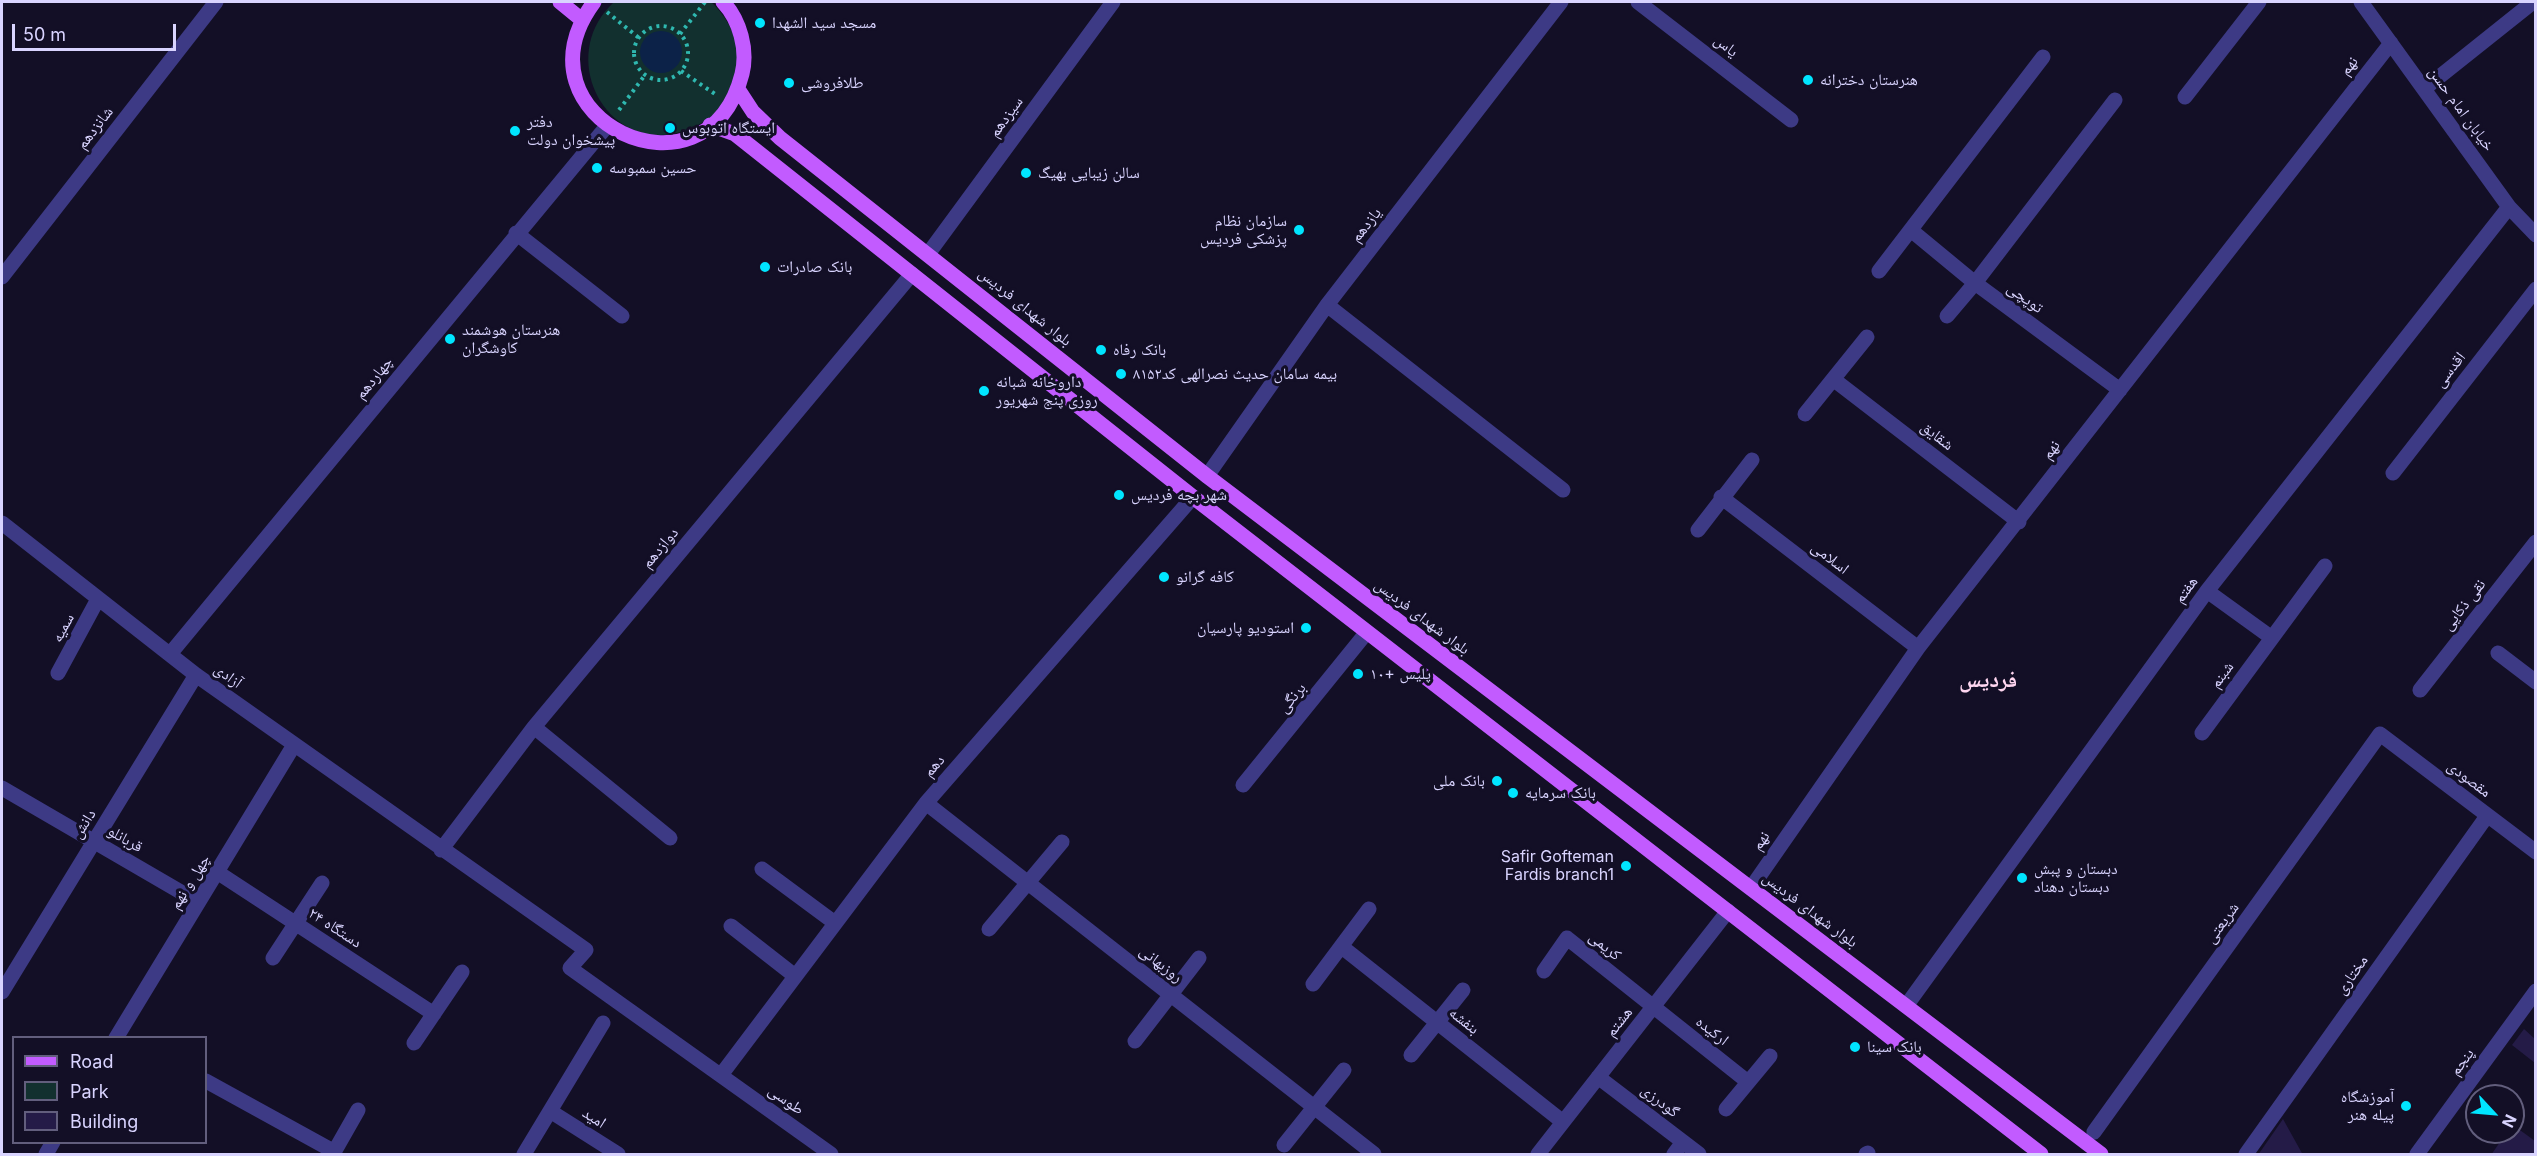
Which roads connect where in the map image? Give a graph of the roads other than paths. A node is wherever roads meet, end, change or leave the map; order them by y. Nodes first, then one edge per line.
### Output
1 (216, 2) edge
2 (560, 2) edge
3 (594, 2) edge
4 (723, 2) edge
5 (1113, 2) edge
6 (1561, 2) edge
7 (1638, 2) edge
8 (2259, 2) edge
9 (2534, 2) edge
10 (2369, 4) edge
11 (582, 20) junction
12 (2391, 43) junction
13 (2043, 57) dead end
14 (738, 89) junction
15 (2424, 89) junction
16 (2185, 97) dead end
17 (2115, 100) dead end
18 (1791, 120) dead end
19 (607, 126) junction
20 (710, 126) junction
21 (2510, 207) junction
22 (1911, 231) junction
23 (516, 233) junction
24 (2535, 235) edge
25 (928, 254) junction
26 (1879, 271) dead end
27 (912, 274) junction
28 (2, 277) edge
29 (1975, 283) junction
30 (2535, 289) edge
31 (1327, 305) junction
32 (1947, 315) dead end
33 (622, 316) dead end
34 (1867, 337) dead end
35 (1833, 379) junction
36 (2120, 390) junction
37 (1805, 414) dead end
38 (1752, 460) dead end
39 (2393, 473) dead end
40 (1207, 476) junction
41 (1563, 490) dead end
42 (1193, 496) junction
43 (1721, 497) junction
44 (2019, 522) junction
45 (2, 523) edge
46 (1698, 530) dead end
47 (2535, 542) edge
48 (2325, 566) dead end
49 (2207, 591) junction
50 (98, 599) junction
51 (1367, 632) junction
52 (2272, 638) junction
53 (1918, 648) junction
54 (2498, 653) dead end
55 (170, 654) junction
56 (58, 673) dead end
57 (196, 675) junction
58 (2535, 682) edge
59 (2420, 690) dead end
60 (534, 727) junction
61 (2202, 734) dead end
62 (2380, 734) joint
63 (294, 746) junction
64 (1243, 785) dead end
65 (2, 788) edge
66 (926, 803) junction
67 (2487, 816) junction
68 (670, 838) dead end
69 (94, 842) junction
70 (1062, 843) dead end
71 (441, 850) junction
72 (2535, 852) edge
73 (762, 869) dead end
74 (217, 872) junction
75 (1028, 882) junction
76 (322, 883) dead end
77 (1751, 888) junction
78 (198, 902) junction
79 (1369, 909) dead end
80 (1728, 911) junction
81 (296, 923) junction
82 (835, 923) junction
83 (731, 926) dead end
84 (989, 928) dead end
85 (1342, 947) junction
86 (273, 958) dead end
87 (1199, 958) dead end
88 (1544, 971) dead end
89 (462, 972) dead end
90 (795, 976) junction
91 (1312, 984) dead end
92 (1463, 990) dead end
93 (2535, 991) edge
94 (2, 992) edge
95 (1171, 994) junction
96 (1906, 1006) junction
97 (1653, 1008) junction
98 (434, 1014) junction
99 (1437, 1022) junction
100 (603, 1023) dead end
101 (120, 1036) edge
102 (1135, 1041) dead end
103 (414, 1043) dead end
104 (1412, 1055) dead end
105 (1770, 1056) dead end
106 (1344, 1070) dead end
107 (721, 1075) junction
108 (1599, 1077) junction
109 (207, 1082) edge
110 (1748, 1082) junction
111 (1313, 1106) junction
112 (1726, 1109) dead end
113 (358, 1110) dead end
114 (550, 1111) junction
115 (1563, 1122) junction
116 (2094, 1132) dead end
117 (1284, 1145) dead end
118 (1679, 1148) edge
119 (334, 1153) edge
120 (524, 1155) edge
121 (618, 1155) edge
122 (831, 1155) edge
123 (1374, 1155) edge
124 (1538, 1155) edge
125 (1699, 1155) edge
126 (2041, 1155) edge
127 (2100, 1155) edge
128 (2246, 1155) edge
129 (2417, 1155) edge

1 - 28 street, شانزدهم
2 - 11 main road
3 - 11 main road
4 - 14 main road
5 - 25 street, سیزدهم
6 - 31 street, یازدهم
7 - 18 street, یاس
8 - 16 street
9 - 15 street
10 - 12 street, خیابان امام حسن
11 - 19 main road
12 - 15 street, خیابان امام حسن
12 - 36 street, نهم
13 - 22 street
14 - 20 main road
14 - 25 main road, بلوار شهدای فردیس
15 - 21 street, خیابان امام حسن
17 - 29 street
19 - 20 main road
19 - 23 street, چهاردهم
20 - 27 main road
21 - 24 street, خیابان امام حسن
21 - 49 street, هفتم
22 - 26 street
22 - 29 street, توپچی
23 - 33 street
23 - 55 street, چهاردهم
25 - 40 main road, بلوار شهدای فردیس
27 - 42 main road
27 - 60 street, دوازدهم
29 - 32 street
29 - 36 street, توپچی
30 - 39 street, اقدسی
31 - 40 street, یازدهم
31 - 41 street
34 - 35 street
35 - 37 street
35 - 44 street, شقایق
36 - 44 street, نهم
38 - 43 street
40 - 77 main road, بلوار شهدای فردیس
42 - 51 main road
42 - 66 street, دهم
43 - 46 street
43 - 53 street, اسلامی
44 - 53 street, نهم
45 - 50 street, آزادی
47 - 59 street, نقی ذکایی
48 - 52 street, شبنم
49 - 52 street
49 - 96 street, هفتم
50 - 55 street, آزادی
50 - 56 street, سمیه
51 - 64 street, برنگی
51 - 80 main road
52 - 61 street, شبنم
53 - 77 street, نهم
54 - 58 street
55 - 57 street, آزادی
57 - 63 street, آزادی
57 - 69 street, دانش
60 - 68 street
60 - 71 street, دوازدهم
62 - 67 street, مقصودی
62 - 116 street, شریعتی
63 - 71 street, آزادی
63 - 74 street, چهل و نهم
65 - 69 street, قربانلو
66 - 75 street, روزبهانی
66 - 82 street, دهم
67 - 72 street, مقصودی
67 - 128 street, مختاری
69 - 78 street, قربانلو
69 - 94 street, دانش
70 - 75 street
71 - 107 street, طوسی
73 - 82 street
74 - 78 street, چهل و نهم
74 - 81 street, ۲۴ دستگاه
75 - 84 street
75 - 95 street, روزبهانی
76 - 81 street
77 - 96 main road, بلوار شهدای فردیس
78 - 101 street, چهل و نهم
79 - 85 street
80 - 97 street, هشتم
80 - 126 main road
81 - 86 street
81 - 98 street, ۲۴ دستگاه
82 - 90 street, دهم
83 - 90 street
85 - 91 street
85 - 99 street, بنفشه
87 - 95 street
88 - 97 street, کریمی
89 - 98 street
90 - 107 street, دهم
92 - 99 street
93 - 129 street, پنجم
95 - 102 street
95 - 111 street, روزبهانی
96 - 127 main road, بلوار شهدای فردیس
97 - 108 street, هشتم
97 - 110 street, ارکیده
98 - 103 street
99 - 104 street
99 - 115 street, بنفشه
100 - 114 street
105 - 110 street
106 - 111 street
107 - 122 street, طوسی
108 - 115 street, هشتم
108 - 118 street, گودرزی
109 - 119 street
110 - 112 street
111 - 117 street
111 - 123 street, روزبهانی
113 - 119 street
114 - 120 street
114 - 121 street, امید
115 - 124 street, هشتم
118 - 125 street, گودرزی

